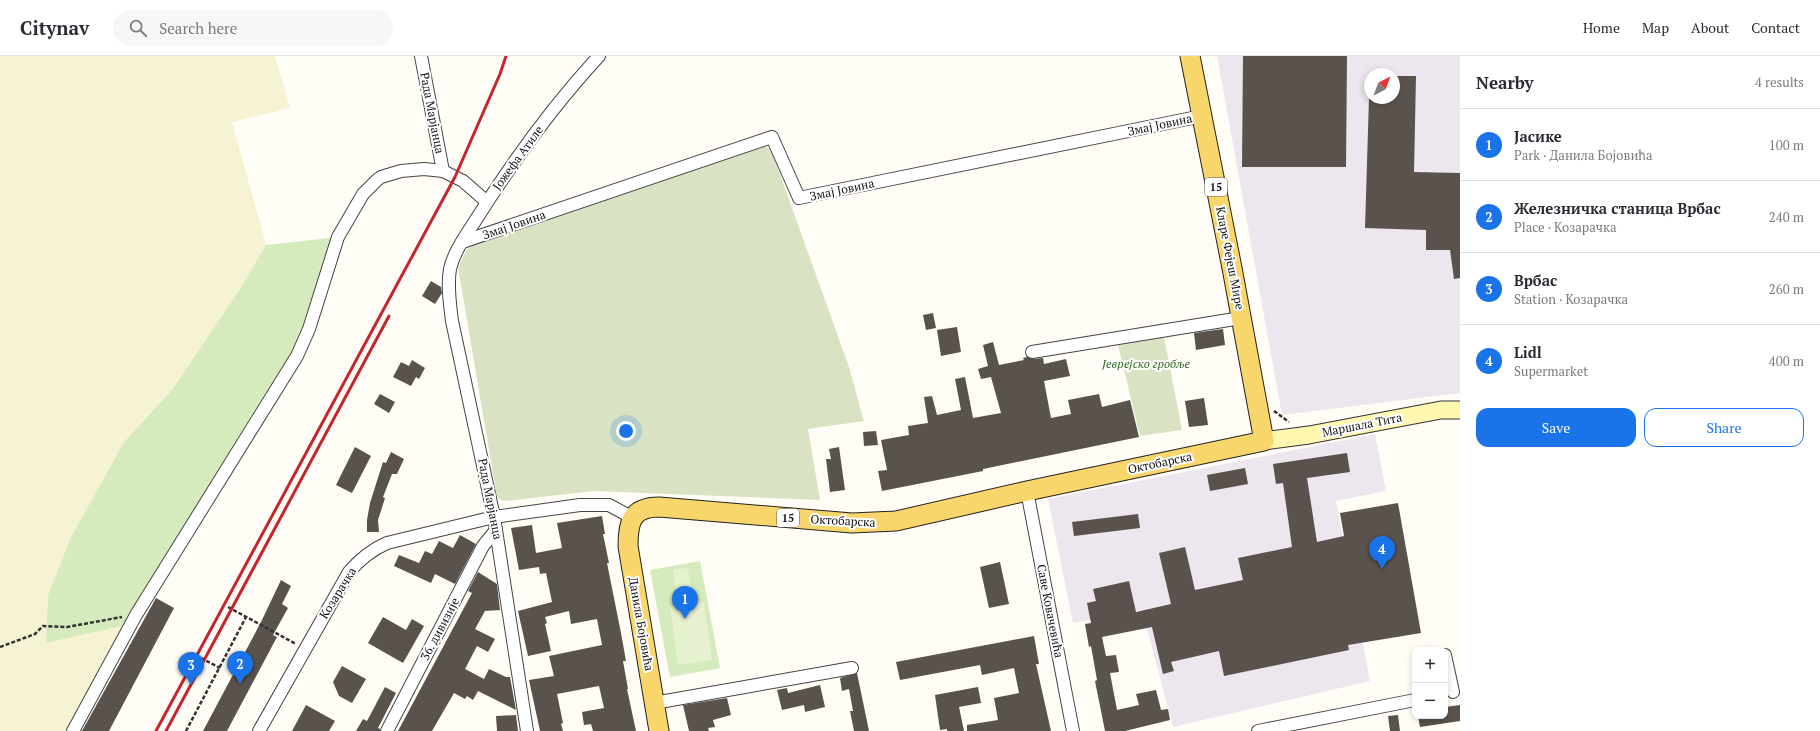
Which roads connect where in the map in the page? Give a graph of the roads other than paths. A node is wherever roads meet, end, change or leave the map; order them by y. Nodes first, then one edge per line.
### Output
1 (421, 56) edge
2 (599, 56) edge
3 (1190, 56) edge
4 (1202, 116) junction
5 (443, 171) junction
6 (487, 202) junction
7 (462, 242) junction
8 (450, 269) joint
9 (1241, 318) junction
10 (1032, 352) dead end
11 (1460, 410) edge
12 (1264, 441) junction
13 (1027, 491) junction
14 (494, 517) junction
15 (632, 518) junction
16 (496, 530) junction
17 (852, 668) dead end
18 (1448, 669) edge
19 (1453, 692) edge
20 (1412, 701) edge
21 (654, 703) junction
22 (73, 731) edge
23 (259, 731) edge
24 (386, 731) edge
25 (527, 731) edge
26 (659, 731) edge
27 (1073, 731) edge
28 (1258, 731) edge

1 - 5 street, Рада Марјанца
2 - 6 street, Јожефа Атиле
3 - 4 main road, Кларе Фејеш Мире / 15
4 - 7 street, Змај Јовина
4 - 9 main road, Кларе Фејеш Мире / 15
5 - 6 street
5 - 22 street
6 - 7 street, Јожефа Атиле
7 - 8 street, Јожефа Атиле
8 - 14 street, Рада Марјанца
9 - 10 street, Кларе Фејеш Мире
9 - 12 main road, Кларе Фејеш Мире / 15
11 - 12 street, Маршала Тита
12 - 13 main road, Октобарска / 15
13 - 15 main road, Октобарска / 15
13 - 27 street, Саве Ковачевића
14 - 15 street
14 - 16 street, Рада Марјанца
14 - 23 street, Козарачка
15 - 21 main road, Данила Бојовића
16 - 24 street, 36. дивизије
16 - 25 street, Рада Марјанца
17 - 21 street
18 - 19 street
20 - 28 street
21 - 26 main road, Данила Бојовића

